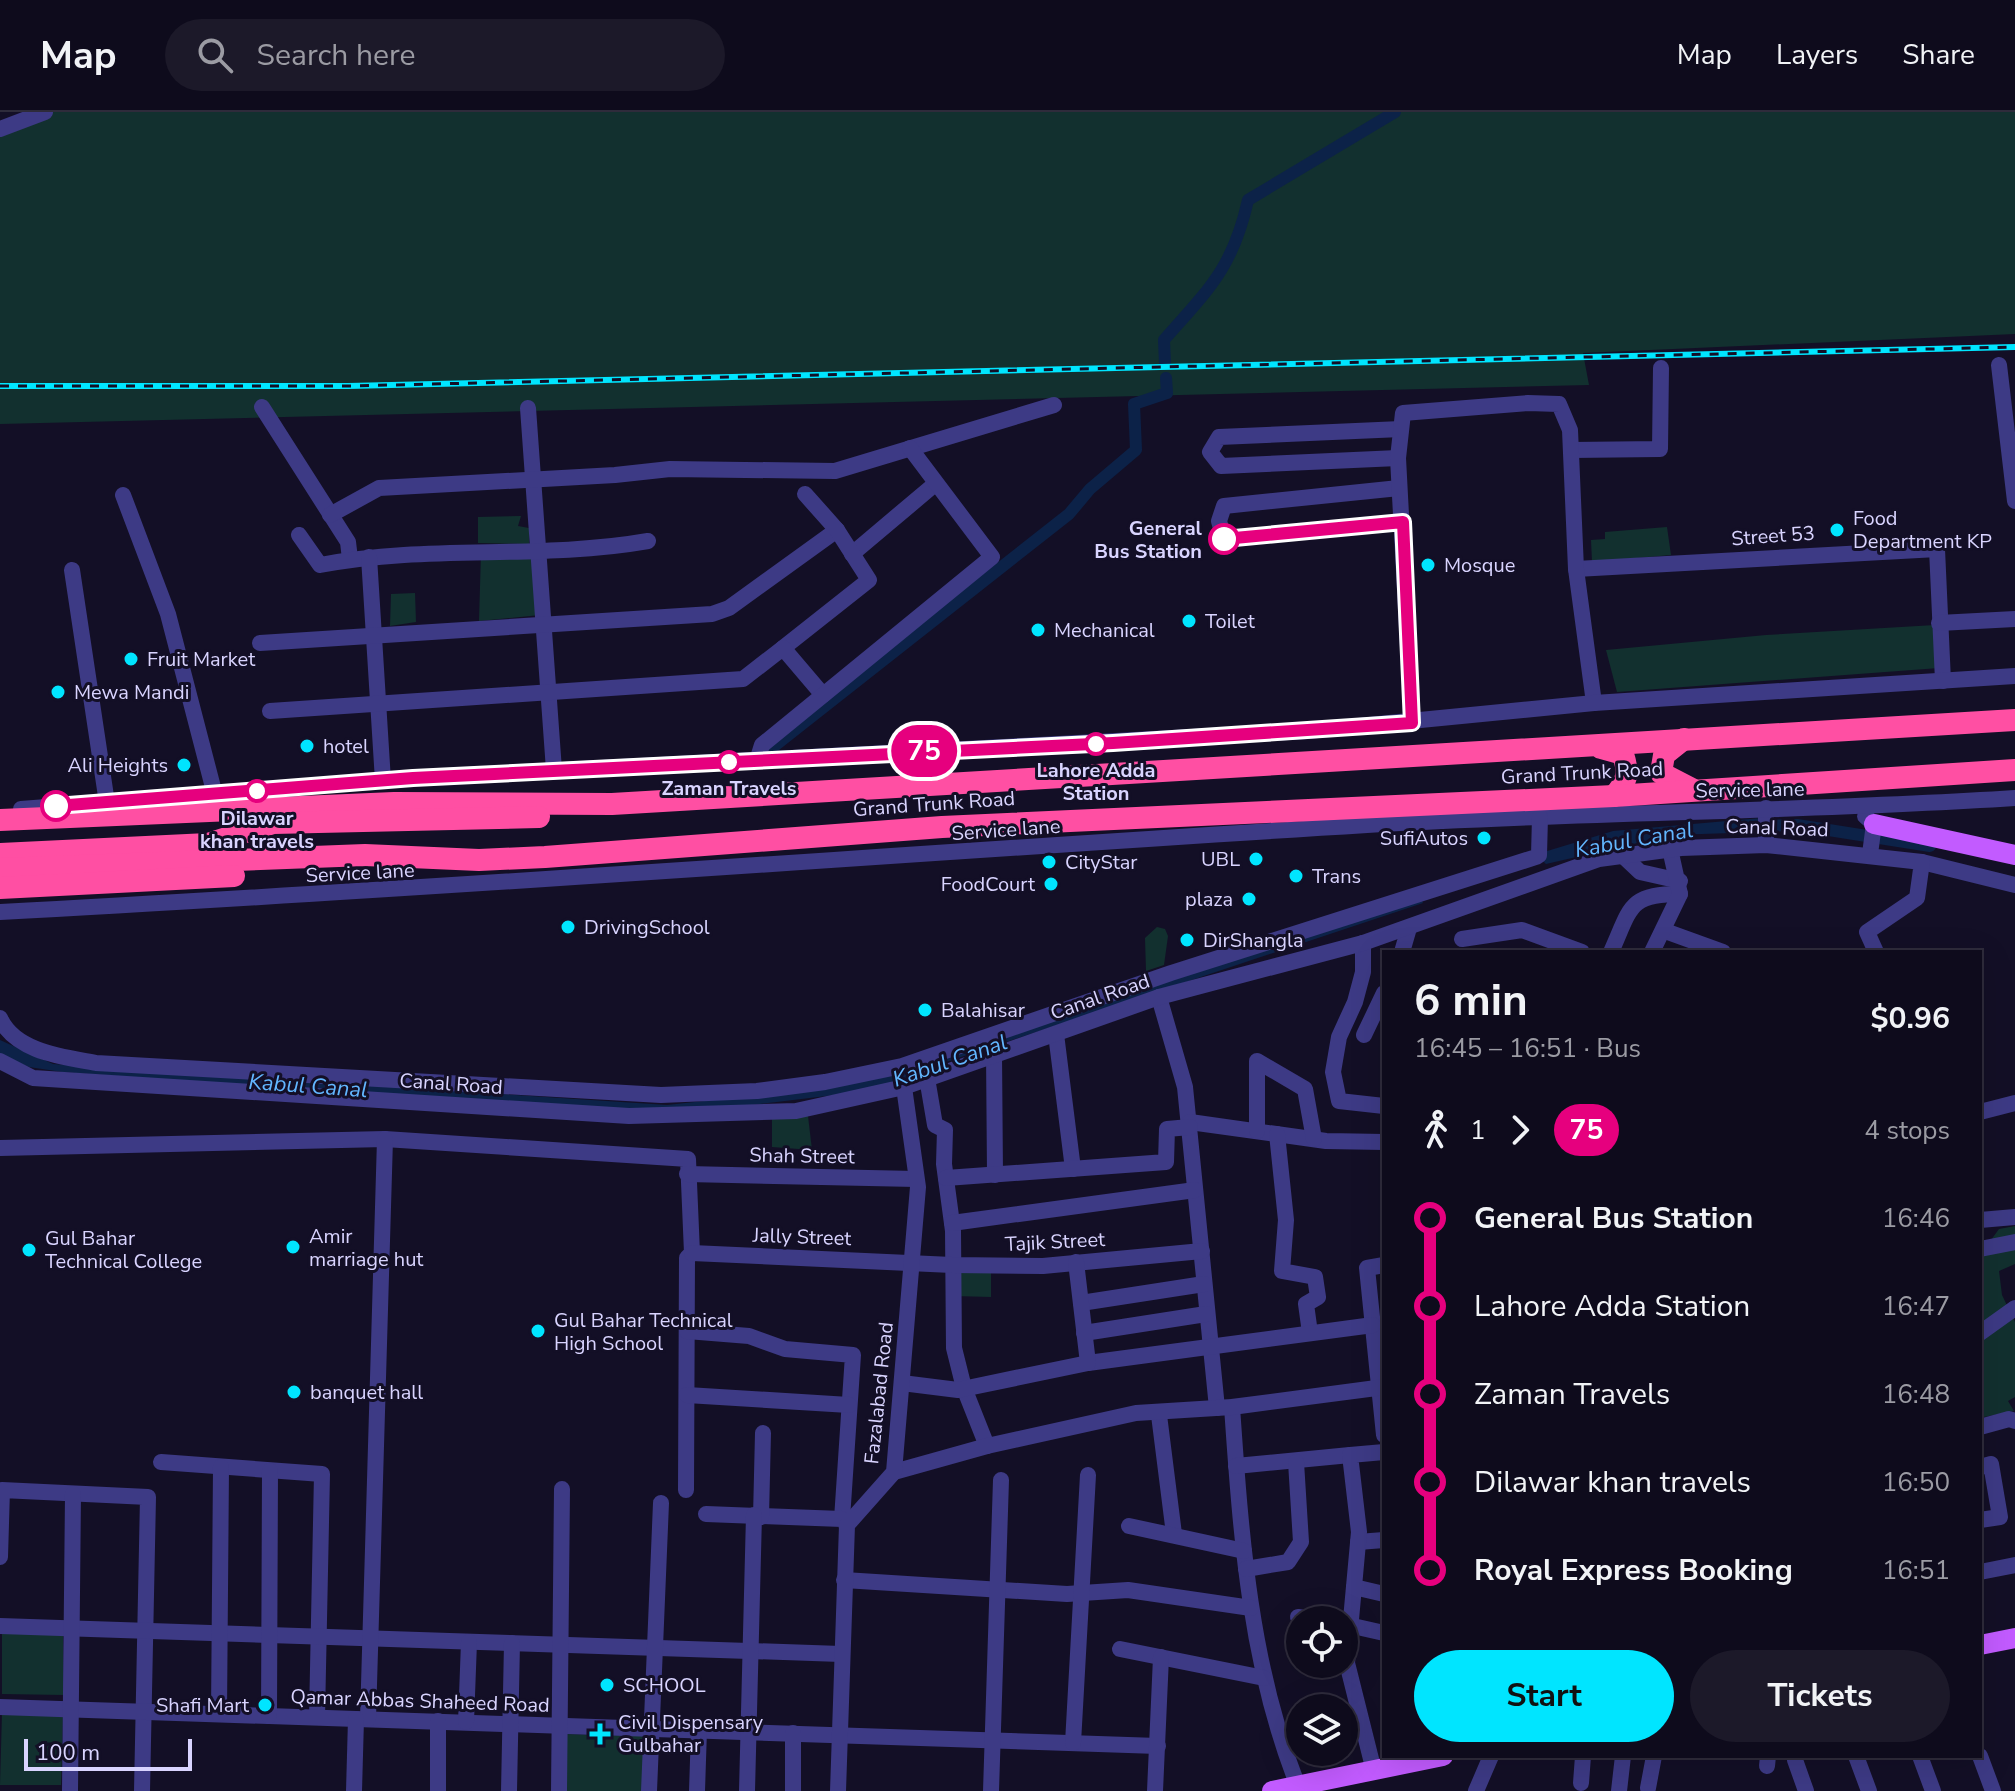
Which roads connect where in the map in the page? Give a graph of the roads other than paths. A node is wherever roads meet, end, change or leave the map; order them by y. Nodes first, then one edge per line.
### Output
1 (45, 112) edge
2 (0, 129) edge
3 (1999, 365) dead end
4 (1661, 368) dead end
5 (1054, 405) dead end
6 (262, 407) dead end
7 (528, 408) dead end
8 (1401, 429) junction
9 (910, 448) junction
10 (1571, 450) junction
11 (1398, 458) junction
12 (533, 478) junction
13 (935, 484) junction
14 (1399, 488) junction
15 (805, 494) dead end
16 (123, 495) dead end
17 (2015, 501) edge
18 (330, 515) junction
19 (1403, 522) junction
20 (837, 530) junction
21 (299, 535) dead end
22 (648, 541) dead end
23 (538, 551) junction
24 (852, 554) junction
25 (369, 557) junction
26 (350, 559) junction
27 (1576, 569) junction
28 (72, 570) dead end
29 (2015, 619) edge
30 (1939, 623) junction
31 (541, 625) junction
32 (375, 634) junction
33 (260, 643) dead end
34 (783, 648) junction
35 (2015, 676) edge
36 (1943, 681) junction
37 (549, 690) junction
38 (823, 695) junction
39 (381, 703) junction
40 (1594, 703) junction
41 (270, 711) dead end
42 (2015, 720) edge
43 (1412, 723) junction
44 (1684, 739) junction
45 (1596, 747) junction
46 (757, 761) junction
47 (554, 770) junction
48 (2015, 770) edge
49 (383, 781) junction
50 (1697, 791) junction
51 (345, 794) junction
52 (215, 795) junction
53 (1614, 796) junction
54 (2015, 798) edge
55 (107, 803) junction
56 (612, 804) junction
57 (1854, 808) junction
58 (0, 810) edge
59 (1766, 811) junction
60 (1540, 817) junction
61 (0, 820) edge
62 (942, 827) junction
63 (1872, 839) junction
64 (1766, 842) junction
65 (1670, 849) junction
66 (0, 854) edge
67 (945, 854) junction
68 (1622, 855) junction
69 (2015, 855) edge
70 (479, 860) junction
71 (1922, 862) junction
72 (1539, 866) junction
73 (546, 868) junction
74 (0, 869) edge
75 (166, 879) junction
76 (2015, 885) edge
77 (48, 886) junction
78 (0, 888) edge
79 (1680, 888) junction
80 (167, 903) junction
81 (49, 909) junction
82 (1467, 909) junction
83 (0, 912) edge
84 (1409, 928) junction
85 (1665, 931) junction
86 (1363, 943) junction
87 (1460, 945) edge
88 (1561, 948) edge
89 (1868, 948) edge
90 (1403, 950) edge
91 (1612, 950) edge
92 (1653, 950) edge
93 (1717, 950) edge
94 (1159, 997) junction
95 (1382, 997) edge
96 (0, 1018) edge
97 (1056, 1034) junction
98 (1364, 1035) dead end
99 (994, 1053) junction
100 (0, 1061) edge
101 (927, 1078) junction
102 (904, 1087) junction
103 (2015, 1103) edge
104 (1382, 1106) edge
105 (1982, 1111) edge
106 (1190, 1124) junction
107 (1257, 1131) junction
108 (1277, 1134) junction
109 (385, 1139) junction
110 (1314, 1139) junction
111 (1382, 1142) edge
112 (0, 1148) edge
113 (1073, 1169) junction
114 (687, 1174) junction
115 (995, 1175) junction
116 (946, 1178) junction
117 (916, 1179) junction
118 (1195, 1190) junction
119 (2015, 1217) edge
120 (1982, 1220) edge
121 (952, 1223) junction
122 (2015, 1242) edge
123 (1982, 1249) edge
124 (1202, 1251) junction
125 (692, 1253) junction
126 (911, 1261) junction
127 (1076, 1262) junction
128 (952, 1265) junction
129 (1382, 1265) edge
130 (1204, 1284) junction
131 (1081, 1303) junction
132 (2015, 1308) edge
133 (1206, 1314) junction
134 (1373, 1325) junction
135 (687, 1331) junction
136 (1982, 1332) edge
137 (1084, 1333) junction
138 (1310, 1333) junction
139 (1210, 1346) junction
140 (1088, 1363) junction
141 (902, 1383) junction
142 (1382, 1387) edge
143 (964, 1388) junction
144 (687, 1395) junction
145 (849, 1405) junction
146 (1225, 1408) junction
147 (1159, 1415) junction
148 (2015, 1421) edge
149 (1982, 1422) edge
150 (763, 1433) dead end
151 (987, 1446) junction
152 (1382, 1452) edge
153 (1350, 1455) junction
154 (161, 1462) dead end
155 (1296, 1462) junction
156 (1236, 1466) junction
157 (1982, 1466) edge
158 (221, 1467) junction
159 (270, 1471) junction
160 (894, 1472) junction
161 (1088, 1475) dead end
162 (1001, 1480) dead end
163 (562, 1489) dead end
164 (686, 1490) dead end
165 (73, 1494) junction
166 (661, 1503) dead end
167 (706, 1514) dead end
168 (758, 1516) junction
169 (1982, 1520) edge
170 (844, 1522) junction
171 (1129, 1526) dead end
172 (1174, 1534) junction
173 (0, 1538) edge
174 (1382, 1540) edge
175 (1358, 1542) junction
176 (1244, 1551) junction
177 (0, 1557) edge
178 (2015, 1565) edge
179 (1246, 1569) junction
180 (1982, 1572) edge
181 (844, 1580) junction
182 (1354, 1587) junction
183 (997, 1589) junction
184 (1081, 1594) junction
185 (1382, 1594) edge
186 (1351, 1606) edge
187 (1251, 1608) junction
188 (0, 1626) edge
189 (1358, 1626) edge
190 (73, 1628) junction
191 (145, 1630) junction
192 (1382, 1632) edge
193 (220, 1633) junction
194 (269, 1635) junction
195 (318, 1636) junction
196 (368, 1637) junction
197 (2015, 1638) edge
198 (469, 1642) junction
199 (512, 1643) junction
200 (562, 1645) junction
201 (1982, 1645) edge
202 (656, 1648) junction
203 (1120, 1649) dead end
204 (750, 1651) junction
205 (841, 1654) junction
206 (1161, 1657) junction
207 (1264, 1678) junction
208 (1351, 1678) edge
209 (0, 1707) edge
210 (73, 1709) junction
211 (144, 1711) junction
212 (219, 1714) junction
213 (269, 1716) junction
214 (317, 1717) junction
215 (362, 1719) junction
216 (438, 1721) junction
217 (466, 1722) junction
218 (512, 1724) junction
219 (561, 1726) junction
220 (651, 1729) junction
221 (699, 1730) junction
222 (748, 1732) junction
223 (793, 1733) junction
224 (839, 1735) junction
225 (993, 1740) junction
226 (1073, 1743) junction
227 (1158, 1746) junction
228 (1434, 1758) edge
229 (1490, 1758) edge
230 (1583, 1758) edge
231 (1623, 1758) edge
232 (1654, 1758) edge
233 (1857, 1758) edge
234 (1921, 1758) edge
235 (1981, 1758) edge
236 (1795, 1760) dead end
237 (1374, 1771) junction
238 (1581, 1783) dead end
239 (1299, 1788) edge
240 (1648, 1788) dead end
241 (70, 1791) edge
242 (142, 1791) edge
243 (354, 1791) edge
244 (438, 1791) edge
245 (509, 1791) edge
246 (559, 1791) edge
247 (649, 1791) edge
248 (697, 1791) edge
249 (747, 1791) edge
250 (793, 1791) edge
251 (838, 1791) edge
252 (991, 1791) edge
253 (1155, 1791) edge
254 (1272, 1791) edge
255 (1476, 1791) edge
256 (1619, 1791) edge
257 (1806, 1791) edge
258 (1869, 1791) edge
259 (1933, 1791) edge
260 (1993, 1791) edge

1 - 2 street
3 - 17 street
4 - 10 street
5 - 9 street
6 - 18 street
7 - 12 street
8 - 10 street
8 - 11 street
8 - 11 street
9 - 12 street
9 - 13 street
10 - 27 street
11 - 14 street
12 - 18 street
12 - 23 street
13 - 24 street
13 - 38 street
14 - 19 street
14 - 19 street
15 - 20 street
16 - 52 street
18 - 26 street
19 - 43 street
20 - 24 street
20 - 31 street
21 - 26 street
22 - 23 street
23 - 25 street
23 - 31 street
24 - 34 street
25 - 26 street
25 - 32 street
27 - 30 street, Street 53
27 - 40 street
28 - 55 street
29 - 30 street
30 - 36 street, Street 53
31 - 32 street
31 - 37 street
32 - 33 street
32 - 39 street
34 - 37 street
34 - 38 street
35 - 36 street
36 - 40 street
37 - 39 street
37 - 47 street
38 - 46 street
39 - 41 street
39 - 49 street
40 - 43 street
42 - 44 highway, Grand Trunk Road
43 - 46 street
44 - 45 highway, Grand Trunk Road
44 - 50 highway
45 - 53 highway
45 - 56 highway, Grand Trunk Road
46 - 47 street
47 - 49 street
48 - 50 highway, Grand Trunk Road
49 - 51 street
50 - 53 highway, Grand Trunk Road
51 - 52 street
51 - 56 highway, Grand Trunk Road
51 - 61 highway, Grand Trunk Road
52 - 55 street
53 - 62 highway, Grand Trunk Road
54 - 57 street, Service lane
55 - 58 street
56 - 66 highway
57 - 59 street, Service lane
57 - 63 street
59 - 60 street, Service lane
59 - 64 street
60 - 67 street, Service lane
60 - 72 street
62 - 67 street
62 - 73 highway, Grand Trunk Road
63 - 64 street, Canal Road
63 - 69 main road
63 - 71 street, Canal Road
64 - 65 street, Canal Road
65 - 68 street, Canal Road
65 - 79 street
67 - 73 street, Service lane
68 - 72 street, Canal Road
68 - 79 street
70 - 73 highway, Grand Trunk Road
70 - 74 highway, Grand Trunk Road
70 - 75 highway
71 - 76 street, Canal Road
71 - 89 street
72 - 82 street, Canal Road
72 - 96 street
73 - 80 street, Service lane
75 - 77 highway
75 - 80 street
77 - 78 highway
77 - 81 street
79 - 85 street
79 - 91 street
80 - 81 street, Service lane
81 - 83 street, Service lane
82 - 84 street, Canal Road
82 - 87 street
84 - 86 street, Canal Road
84 - 90 street
85 - 92 street
85 - 93 street
86 - 94 street, Canal Road
86 - 104 street
87 - 88 street
94 - 97 street, Canal Road
94 - 106 street
95 - 98 street
97 - 99 street, Canal Road
97 - 113 street
99 - 101 street, Canal Road
99 - 115 street
100 - 102 street, Canal Road
101 - 102 street, Canal Road
101 - 116 street
102 - 117 street, Fazalabad Road
103 - 105 street
106 - 107 street
106 - 113 street
106 - 118 street
107 - 108 street
107 - 110 street
108 - 110 street
108 - 138 street
109 - 112 street
109 - 114 street
109 - 196 street
110 - 111 street
113 - 115 street
114 - 117 street, Shah Street
114 - 125 street
115 - 116 street
116 - 121 street
117 - 126 street, Fazalabad Road
118 - 121 street
118 - 124 street
119 - 120 street
121 - 128 street
122 - 123 street
124 - 127 street, Tajik Street
124 - 130 street
125 - 126 street, Jally Street
125 - 135 street
126 - 128 street, Tajik Street
126 - 141 street, Fazalabad Road
127 - 128 street, Tajik Street
127 - 131 street
128 - 143 street
129 - 134 street
130 - 131 street
130 - 133 street
131 - 137 street
132 - 136 street
133 - 137 street
133 - 139 street
134 - 138 street
134 - 142 street
135 - 144 street
135 - 145 street
137 - 140 street
138 - 139 street
139 - 140 street
139 - 146 street
140 - 143 street
141 - 143 street
141 - 160 street, Fazalabad Road
142 - 146 street
143 - 151 street
144 - 145 street
144 - 164 street
145 - 170 street
146 - 147 street
146 - 156 street
147 - 151 street
147 - 172 street
148 - 149 street
150 - 168 street
151 - 160 street
152 - 153 street
153 - 155 street
153 - 175 street
154 - 158 street
155 - 156 street
155 - 179 street
156 - 176 street
157 - 169 street
158 - 159 street
158 - 193 street
159 - 194 street
159 - 195 street
160 - 170 street, Fazalabad Road
161 - 184 street
162 - 183 street
163 - 200 street
165 - 173 street
165 - 190 street
165 - 191 street
166 - 202 street
167 - 168 street
168 - 170 street
168 - 204 street
170 - 181 street
171 - 172 street
172 - 176 street
173 - 177 street
174 - 175 street
175 - 182 street
176 - 179 street
178 - 180 street
179 - 187 street
181 - 183 street
181 - 205 street
182 - 185 street
182 - 186 street
183 - 184 street
183 - 225 street
184 - 187 street
184 - 226 street
187 - 207 street
188 - 190 street
189 - 192 street
190 - 191 street
190 - 210 street
191 - 193 street
191 - 211 street
193 - 194 street
193 - 212 street
194 - 195 street
194 - 213 street
195 - 196 street
195 - 214 street
196 - 198 street
196 - 215 street
197 - 201 main road
198 - 199 street
198 - 217 street
199 - 200 street
199 - 218 street
200 - 202 street
200 - 219 street
202 - 204 street
202 - 220 street
203 - 206 street
204 - 205 street
204 - 222 street
205 - 224 street
206 - 207 street
206 - 227 street
207 - 239 street
208 - 237 street
209 - 210 street, Qamar Abbas Shaheed Road
210 - 211 street, Qamar Abbas Shaheed Road
210 - 241 street
211 - 212 street, Qamar Abbas Shaheed Road
211 - 242 street
212 - 213 street, Qamar Abbas Shaheed Road
213 - 214 street, Qamar Abbas Shaheed Road
214 - 215 street, Qamar Abbas Shaheed Road
215 - 216 street, Qamar Abbas Shaheed Road
215 - 243 street
216 - 217 street, Qamar Abbas Shaheed Road
216 - 244 street
217 - 218 street, Qamar Abbas Shaheed Road
218 - 219 street, Qamar Abbas Shaheed Road
218 - 245 street
219 - 220 street, Qamar Abbas Shaheed Road
219 - 246 street
220 - 221 street, Qamar Abbas Shaheed Road
220 - 247 street
221 - 222 street, Qamar Abbas Shaheed Road
221 - 248 street
222 - 223 street, Qamar Abbas Shaheed Road
222 - 249 street
223 - 224 street, Qamar Abbas Shaheed Road
223 - 250 street
224 - 225 street, Qamar Abbas Shaheed Road
224 - 251 street
225 - 226 street, Qamar Abbas Shaheed Road
225 - 252 street
226 - 227 street, Qamar Abbas Shaheed Road
227 - 253 street
228 - 237 main road
229 - 255 street
230 - 238 street
231 - 256 street
232 - 240 street
233 - 258 street
234 - 259 street
235 - 260 street
236 - 257 street
237 - 239 main road
239 - 254 main road

